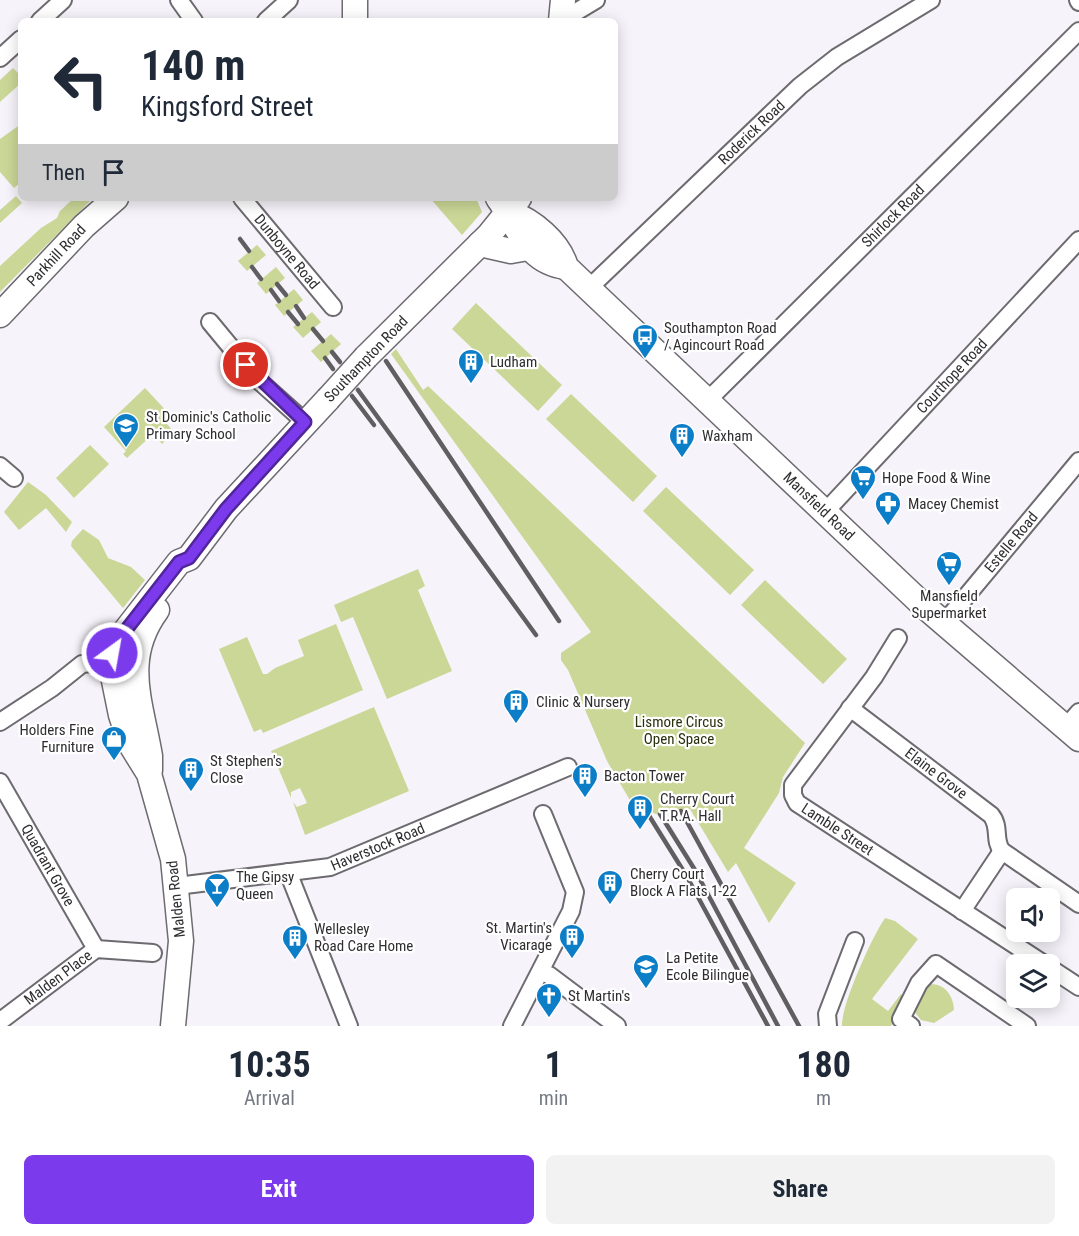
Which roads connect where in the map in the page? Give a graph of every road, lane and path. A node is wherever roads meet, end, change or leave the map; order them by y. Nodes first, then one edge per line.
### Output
1 (63, 0) edge
2 (179, 0) edge
3 (288, 0) edge
4 (355, 0) edge
5 (563, 0) edge
6 (596, 0) edge
7 (931, 0) edge
8 (43, 18) edge
9 (192, 18) edge
10 (269, 18) edge
11 (355, 18) edge
12 (561, 18) edge
13 (566, 18) edge
14 (1079, 31) edge
15 (18, 42) edge
16 (0, 58) edge
17 (113, 201) edge
18 (245, 201) edge
19 (509, 203) edge
20 (1079, 240) edge
21 (480, 244) junction
22 (528, 248) junction
23 (566, 267) junction
24 (589, 288) junction
25 (333, 307) dead end
26 (0, 315) edge
27 (210, 322) dead end
28 (708, 400) junction
29 (305, 422) junction
30 (1079, 461) edge
31 (0, 466) edge
32 (14, 478) dead end
33 (825, 512) junction
34 (185, 571) junction
35 (944, 623) junction
36 (898, 639) dead end
37 (110, 661) junction
38 (850, 708) junction
39 (0, 722) edge
40 (1074, 726) edge
41 (568, 767) dead end
42 (149, 774) junction
43 (0, 782) edge
44 (543, 814) dead end
45 (1002, 851) junction
46 (288, 872) junction
47 (177, 886) junction
48 (1079, 904) edge
49 (962, 911) junction
50 (855, 941) dead end
51 (96, 949) junction
52 (164, 954) junction
53 (1029, 954) edge
54 (541, 972) junction
55 (1060, 975) edge
56 (1079, 987) edge
57 (4, 1020) edge
58 (173, 1026) edge
59 (349, 1026) edge
60 (512, 1026) edge
61 (617, 1026) edge
62 (828, 1026) edge
63 (911, 1026) edge
64 (1027, 1026) edge

1 - 8 street
2 - 9 street
3 - 10 street
4 - 11 main road
5 - 12 main road
6 - 13 street
7 - 24 street, Roderick Road
14 - 28 street, Shirlock Road
15 - 16 street
17 - 26 main road, Parkhill Road
18 - 25 street, Dunboyne Road
19 - 21 main road, Southampton Road
19 - 22 main road, Mansfield Road
19 - 23 main road, Mansfield Road
20 - 33 street, Courthope Road
21 - 22 main road
21 - 29 main road, Southampton Road, bridge
22 - 23 main road, Mansfield Road
23 - 24 main road, Mansfield Road
24 - 28 main road, Mansfield Road
27 - 29 street
28 - 33 main road, Mansfield Road
29 - 34 main road, Southampton Road
30 - 35 street, Estelle Road
31 - 32 street
33 - 35 main road, Mansfield Road
34 - 37 main road, Southampton Road
34 - 42 main road, Malden Road
35 - 40 main road, Mansfield Road
36 - 38 street, Lamble Street
37 - 39 street
37 - 42 main road, Malden Road
38 - 45 street, Elaine Grove
38 - 49 street, Lamble Street
41 - 46 street, Haverstock Road
42 - 47 main road, Malden Road
43 - 51 street, Quadrant Grove
44 - 54 street
45 - 48 street
45 - 49 street
46 - 47 street, Haverstock Road
46 - 59 street
47 - 52 main road, Malden Road
49 - 53 street, Lamble Street
50 - 62 street
51 - 52 street, Malden Place
51 - 57 street, Malden Place
52 - 58 main road, Malden Road
54 - 60 street
54 - 61 street
55 - 56 street
63 - 64 street

